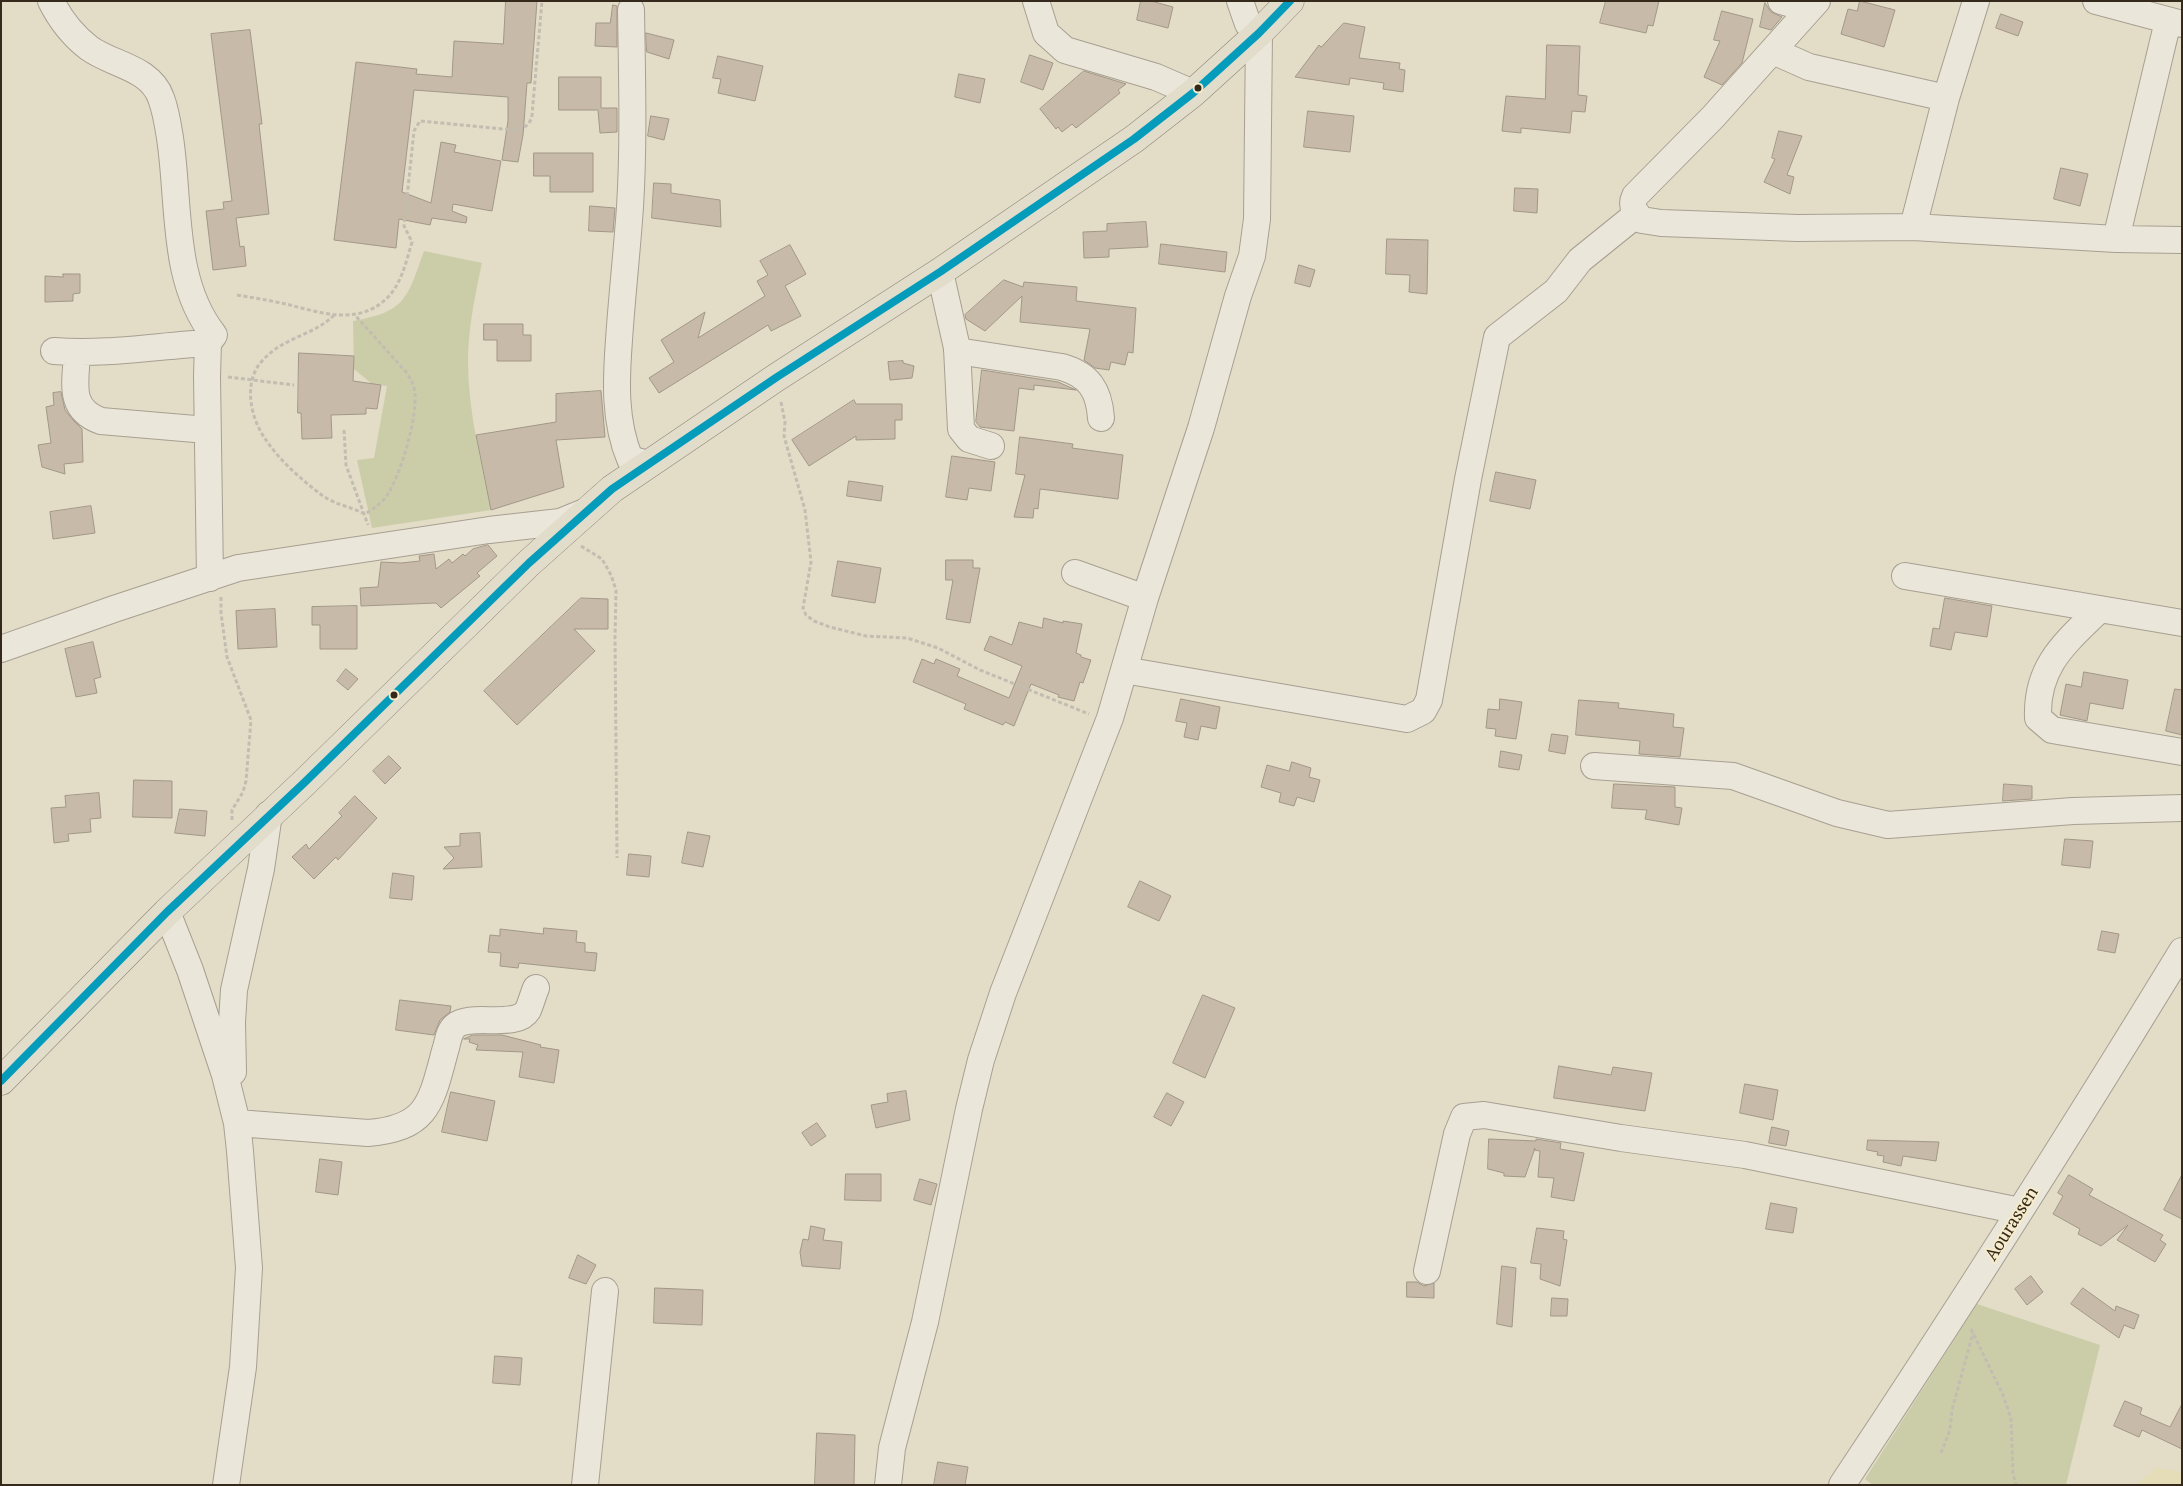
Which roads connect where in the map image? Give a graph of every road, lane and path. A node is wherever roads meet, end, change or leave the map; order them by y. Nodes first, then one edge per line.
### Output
1 (51, 1) edge
2 (542, 1) edge
3 (1036, 1) edge
4 (1240, 1) edge
5 (1290, 1) edge
6 (1781, 1) edge
7 (1976, 1) edge
8 (2096, 1) edge
9 (1813, 5) edge
10 (631, 10) dead end
11 (2175, 22) edge
12 (1259, 33) junction
13 (1772, 51) junction
14 (1193, 93) junction
15 (1946, 98) junction
16 (1637, 214) junction
17 (1913, 227) junction
18 (2116, 239) junction
19 (2182, 240) edge
20 (940, 272) junction
21 (237, 295) dead end
22 (354, 314) junction
23 (334, 315) junction
24 (208, 343) junction
25 (957, 351) junction
26 (207, 376) junction
27 (777, 377) junction
28 (253, 379) junction
29 (294, 385) dead end
30 (1101, 418) dead end
31 (207, 430) junction
32 (344, 430) dead end
33 (991, 446) dead end
34 (648, 464) junction
35 (588, 510) junction
36 (365, 514) junction
37 (561, 534) junction
38 (373, 548) junction
39 (1074, 573) dead end
40 (216, 576) junction
41 (1905, 576) dead end
42 (1145, 598) junction
43 (2100, 610) junction
44 (2181, 619) edge
45 (1, 649) edge
46 (1124, 670) junction
47 (1110, 718) junction
48 (2182, 752) edge
49 (1594, 766) dead end
50 (2182, 808) edge
51 (269, 814) junction
52 (236, 847) junction
53 (617, 858) dead end
54 (167, 912) junction
55 (2180, 958) edge
56 (536, 988) dead end
57 (1, 1080) edge
58 (235, 1111) junction
59 (2020, 1211) junction
60 (1427, 1271) dead end
61 (604, 1291) dead end
62 (1957, 1310) junction
63 (1973, 1333) junction
64 (1941, 1452) dead end
65 (226, 1485) edge
66 (585, 1485) edge
67 (888, 1485) edge
68 (1842, 1485) edge
69 (2016, 1485) edge

1 - 24 street
2 - 22 path
3 - 14 street
4 - 12 street
5 - 12 main road
6 - 9 street
7 - 15 street
8 - 11 street
9 - 13 street
10 - 34 street
11 - 18 street
12 - 14 main road
12 - 42 street
13 - 15 street
13 - 16 street
14 - 20 main road
15 - 17 street
16 - 17 street
16 - 46 street
17 - 18 street
18 - 19 street
20 - 25 street
20 - 27 main road
21 - 23 path
22 - 23 path
22 - 36 path
23 - 28 path
24 - 26 street
24 - 31 street
25 - 30 street
25 - 33 street
26 - 28 path
26 - 31 street
27 - 34 main road
27 - 47 path
28 - 29 path
28 - 36 path
31 - 40 street
32 - 36 path
34 - 35 main road
35 - 37 main road
35 - 38 street
36 - 38 path
37 - 51 main road
37 - 53 path
38 - 40 street
39 - 42 street
40 - 45 street
40 - 52 path
41 - 43 street
42 - 46 street
43 - 44 street
43 - 48 street
46 - 47 street
47 - 67 street
49 - 50 street
51 - 52 main road
51 - 58 street
52 - 54 main road
54 - 57 main road
54 - 58 street
55 - 59 street, Aourassen
56 - 58 street
58 - 65 street
59 - 60 street
59 - 62 street, Aourassen
61 - 66 street
62 - 63 path
62 - 68 street, Aourassen
63 - 64 path
63 - 69 path

